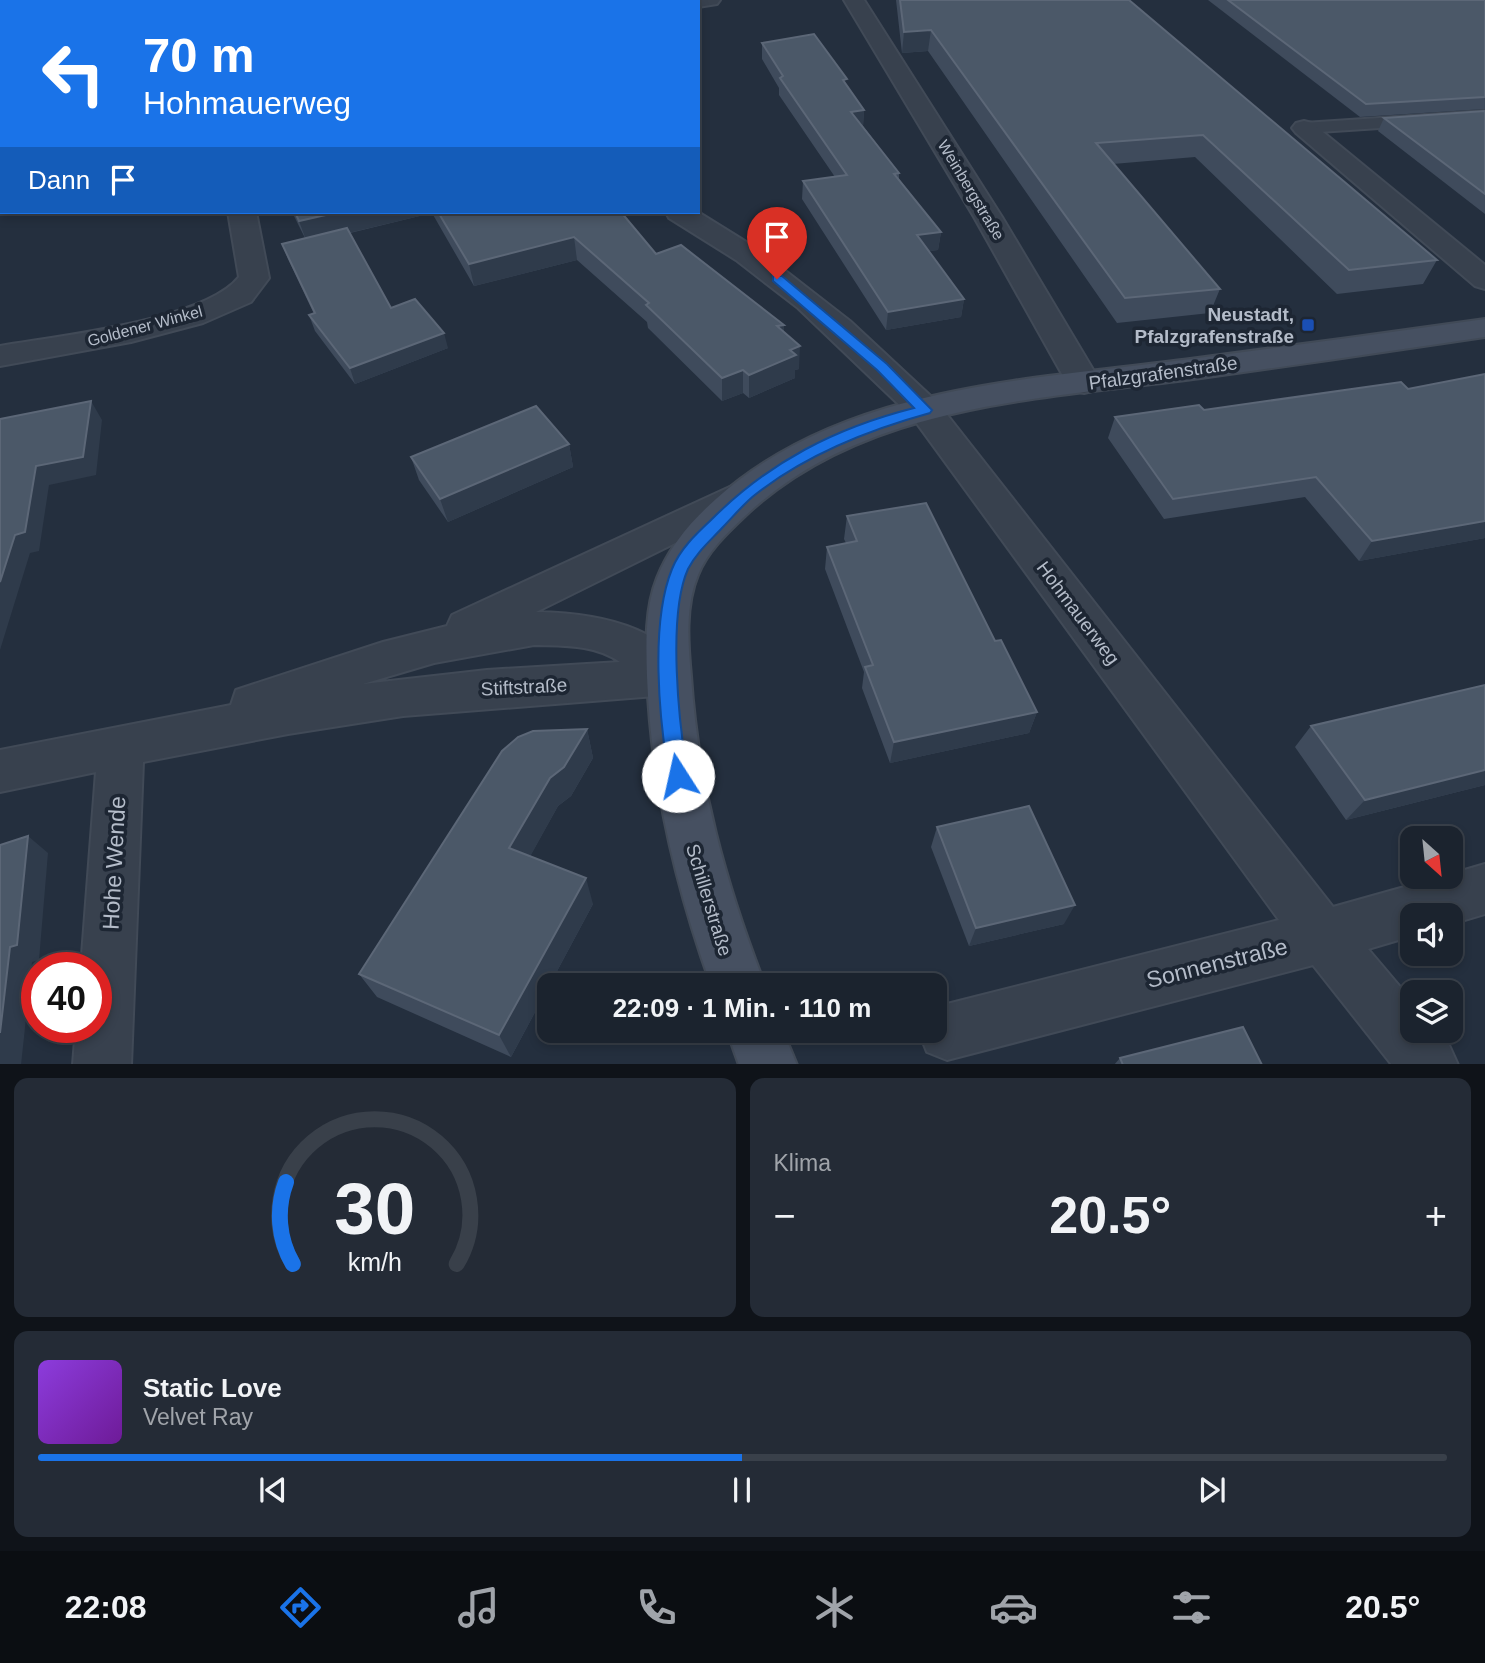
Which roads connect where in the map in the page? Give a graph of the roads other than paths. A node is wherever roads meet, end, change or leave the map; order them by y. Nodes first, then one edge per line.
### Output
1 (854, 0) edge
2 (1485, 117) edge
3 (1304, 128) joint
4 (242, 214) edge
5 (683, 214) edge
6 (1485, 280) edge
7 (1485, 328) edge
8 (0, 356) edge
9 (1084, 383) junction
10 (925, 410) junction
11 (750, 490) junction
12 (422, 650) junction
13 (668, 677) junction
14 (121, 746) junction
15 (0, 771) edge
16 (1485, 889) edge
17 (1322, 936) junction
18 (733, 973) edge
19 (947, 1032) dead end
20 (760, 1043) edge
21 (102, 1064) edge
22 (768, 1064) edge
23 (1428, 1064) edge

1 - 9 street, Weinbergstraße
2 - 3 lane
3 - 6 street
4 - 8 street, Goldener Winkel
5 - 10 street, Hohmauerweg
7 - 9 street, Pfalzgrafenstraße
9 - 10 street, Pfalzgrafenstraße
10 - 11 street, Schillerstraße
10 - 17 street, Hohmauerweg
11 - 12 street, Stiftstraße
11 - 13 street, Schillerstraße
12 - 13 street, Stiftstraße
12 - 14 street, Stiftstraße
13 - 14 street, Stiftstraße
13 - 18 street, Schillerstraße
14 - 15 street, Stiftstraße
14 - 21 street, Hohe Wende
16 - 17 street, Sonnenstraße
17 - 19 street, Sonnenstraße
17 - 23 street, Hohmauerweg
20 - 22 street

